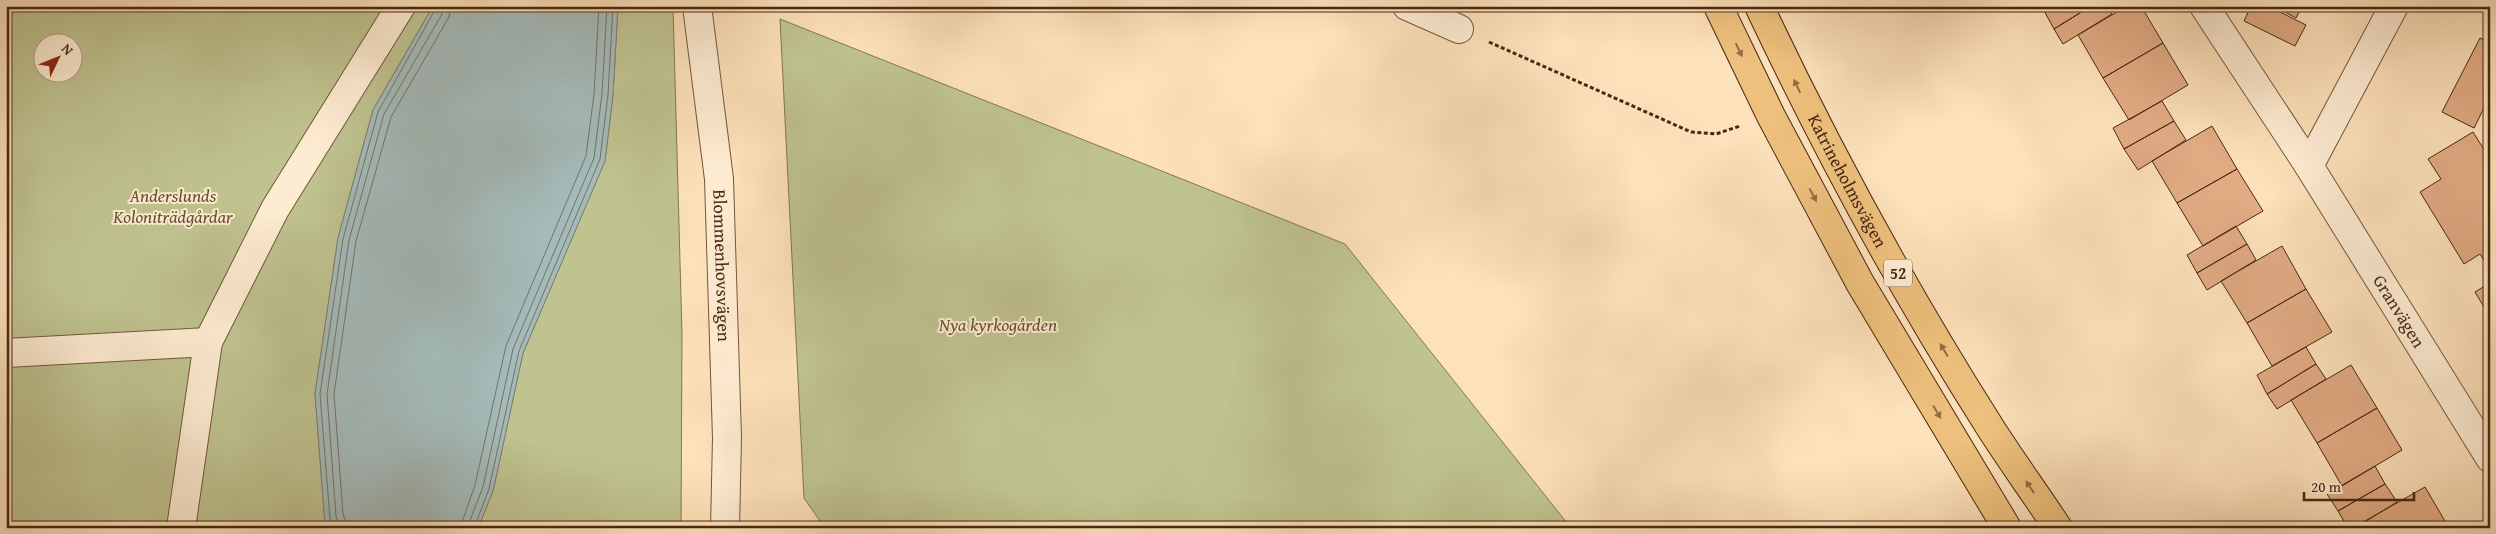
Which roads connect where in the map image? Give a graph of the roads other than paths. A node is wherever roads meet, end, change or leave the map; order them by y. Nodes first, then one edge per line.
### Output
1 (401, 6) edge
2 (697, 6) edge
3 (1718, 6) edge
4 (1759, 6) edge
5 (2204, 6) edge
6 (2394, 6) edge
7 (1413, 7) edge
8 (1459, 29) road end
9 (2309, 166) junction
10 (208, 342) junction
11 (6, 353) edge
12 (2490, 458) edge
13 (181, 528) edge
14 (725, 528) edge
15 (2007, 528) edge
16 (2058, 528) edge

1 - 10 street
2 - 14 street, Blommenhovsvägen
3 -> 15 main road, Katrineholmsvägen / 52
16 -> 4 main road, Katrineholmsvägen / 52
5 - 9 street, Granvägen
6 - 9 street
7 - 8 street
9 - 12 street, Granvägen
10 - 11 street
10 - 13 street

